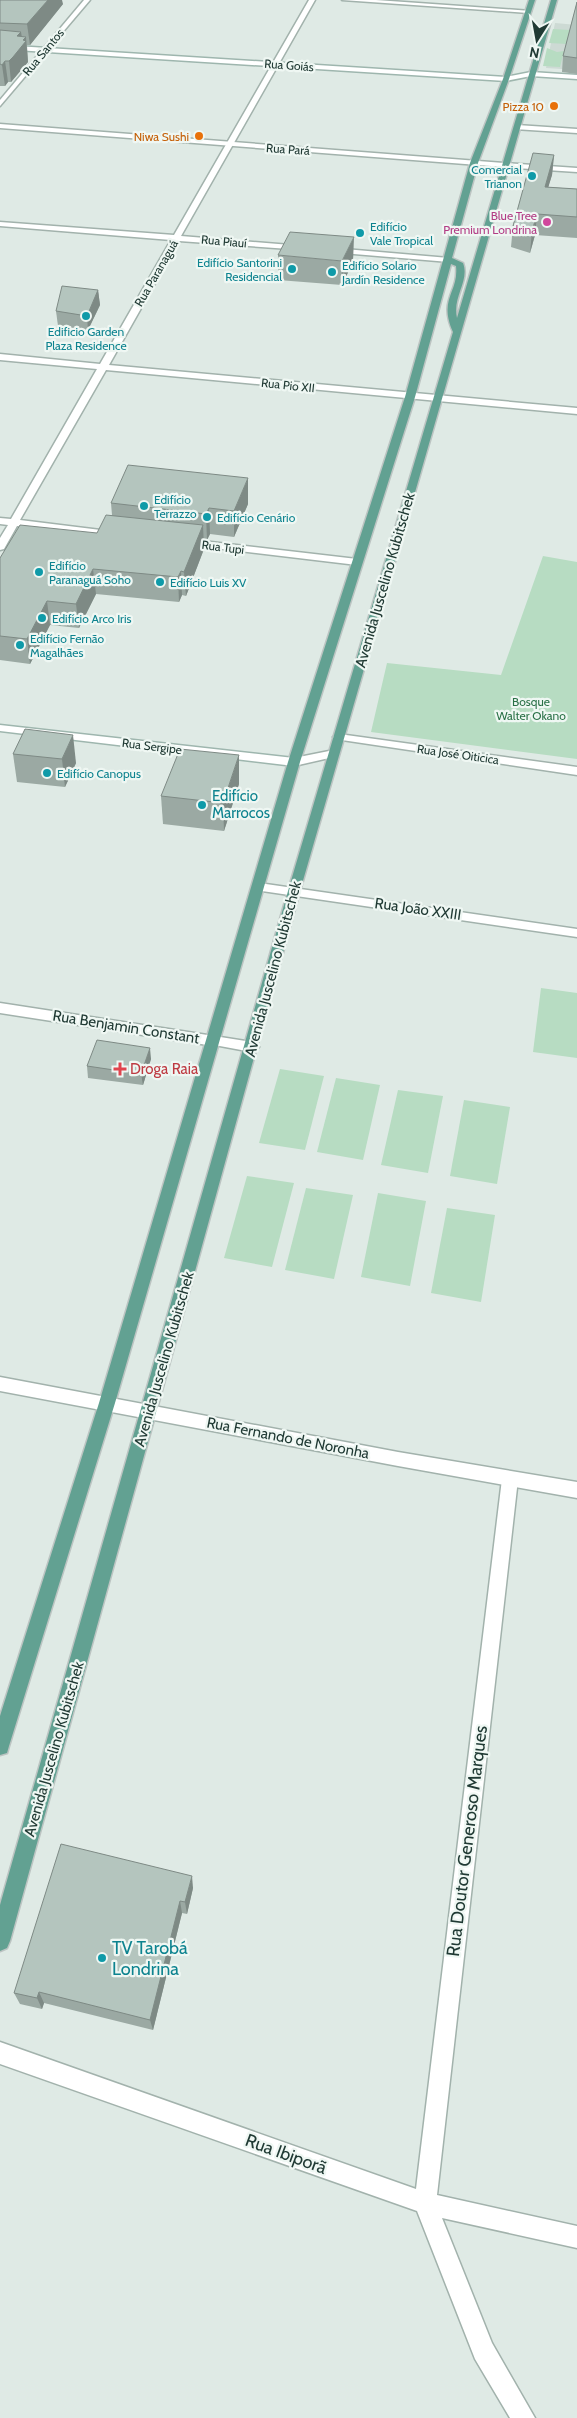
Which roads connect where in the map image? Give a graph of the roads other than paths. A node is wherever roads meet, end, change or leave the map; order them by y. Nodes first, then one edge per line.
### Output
1 (87, 0) edge
2 (312, 0) edge
3 (345, 0) edge
4 (532, 0) edge
5 (554, 0) edge
6 (528, 11) junction
7 (0, 47) edge
8 (45, 50) junction
9 (275, 64) junction
10 (530, 78) junction
11 (577, 78) edge
12 (506, 79) junction
13 (577, 85) edge
14 (0, 104) edge
15 (0, 126) edge
16 (517, 127) junction
17 (577, 131) edge
18 (230, 144) junction
19 (474, 163) junction
20 (504, 165) junction
21 (577, 170) edge
22 (0, 224) edge
23 (177, 237) junction
24 (313, 248) edge
25 (322, 249) edge
26 (449, 260) junction
27 (456, 332) junction
28 (0, 357) edge
29 (103, 366) junction
30 (410, 397) junction
31 (437, 399) junction
32 (577, 411) edge
33 (0, 521) edge
34 (14, 523) junction
35 (132, 536) edge
36 (171, 541) edge
37 (0, 547) edge
38 (357, 562) junction
39 (0, 728) edge
40 (339, 737) junction
41 (334, 754) junction
42 (294, 762) junction
43 (577, 771) edge
44 (259, 887) junction
45 (294, 891) junction
46 (577, 933) edge
47 (0, 1008) edge
48 (214, 1041) junction
49 (252, 1047) junction
50 (0, 1384) edge
51 (107, 1403) junction
52 (149, 1412) junction
53 (510, 1478) junction
54 (577, 1490) edge
55 (0, 1746) edge
56 (0, 1941) edge
57 (0, 2053) edge
58 (425, 2204) junction
59 (577, 2237) edge
60 (523, 2418) edge

1 - 8 street, Rua Santos
2 - 9 street, Rua Paranaguá
3 - 6 street
4 - 6 main road, Avenida Juscelino Kubitschek
5 - 10 main road, Avenida Juscelino Kubitschek
6 - 12 main road, Avenida Juscelino Kubitschek
7 - 8 street, Rua Goiás
8 - 9 street, Rua Goiás
8 - 14 street, Rua Santos
9 - 12 street, Rua Goiás
9 - 18 street, Rua Paranaguá
10 - 11 street, Rua Goiás
10 - 12 street, Rua Goiás
10 - 13 street, Rua Goiás
10 - 16 main road, Avenida Juscelino Kubitschek
12 - 19 main road, Avenida Juscelino Kubitschek
15 - 18 street, Rua Pará
16 - 17 street
16 - 20 main road, Avenida Juscelino Kubitschek
18 - 19 street, Rua Pará
18 - 23 street, Rua Paranaguá
19 - 20 street, Rua Pará
19 - 26 main road, Avenida Juscelino Kubitschek
20 - 21 street, Rua Pará
20 - 27 main road, Avenida Juscelino Kubitschek
22 - 23 street, Rua Piauí
23 - 24 street, Rua Piauí
23 - 29 street, Rua Paranaguá
25 - 26 street
26 - 27 main road
26 - 30 main road, Avenida Juscelino Kubitschek
27 - 31 main road, Avenida Juscelino Kubitschek
28 - 29 street, Rua Pio XII
29 - 30 street, Rua Pio XII
29 - 34 street, Rua Paranaguá
30 - 31 street, Rua Pio XII
30 - 38 main road, Avenida Juscelino Kubitschek
31 - 32 street, Rua Pio XII
31 - 40 main road, Avenida Juscelino Kubitschek
33 - 34 street
34 - 35 street
34 - 37 street, Rua Paranaguá
36 - 38 street, Rua Tupi
38 - 42 main road, Avenida Juscelino Kubitschek
39 - 42 street, Rua Sergipe
40 - 41 main road, Avenida Juscelino Kubitschek
40 - 43 street, Rua José Oiticica
41 - 42 street, Rua Sergipe
41 - 45 main road, Avenida Juscelino Kubitschek
42 - 44 main road, Avenida Juscelino Kubitschek
44 - 45 street, Rua João XXIII
44 - 48 main road, Avenida Juscelino Kubitschek
45 - 46 street, Rua João XXIII
45 - 49 main road, Avenida Juscelino Kubitschek
47 - 48 street, Rua Benjamin Constant
48 - 49 street, Rua Benjamin Constant
48 - 51 main road, Avenida Juscelino Kubitschek
49 - 52 main road, Avenida Juscelino Kubitschek
50 - 51 street, Rua Fernando de Noronha
51 - 52 street, Rua Fernando de Noronha
51 - 55 main road, Avenida Juscelino Kubitschek
52 - 53 street, Rua Fernando de Noronha
52 - 56 main road, Avenida Juscelino Kubitschek
53 - 54 street, Rua Fernando de Noronha
53 - 58 street, Rua Doutor Generoso Marques
57 - 58 street, Rua Ibiporã
58 - 59 street, Rua Ibiporã
58 - 60 street

